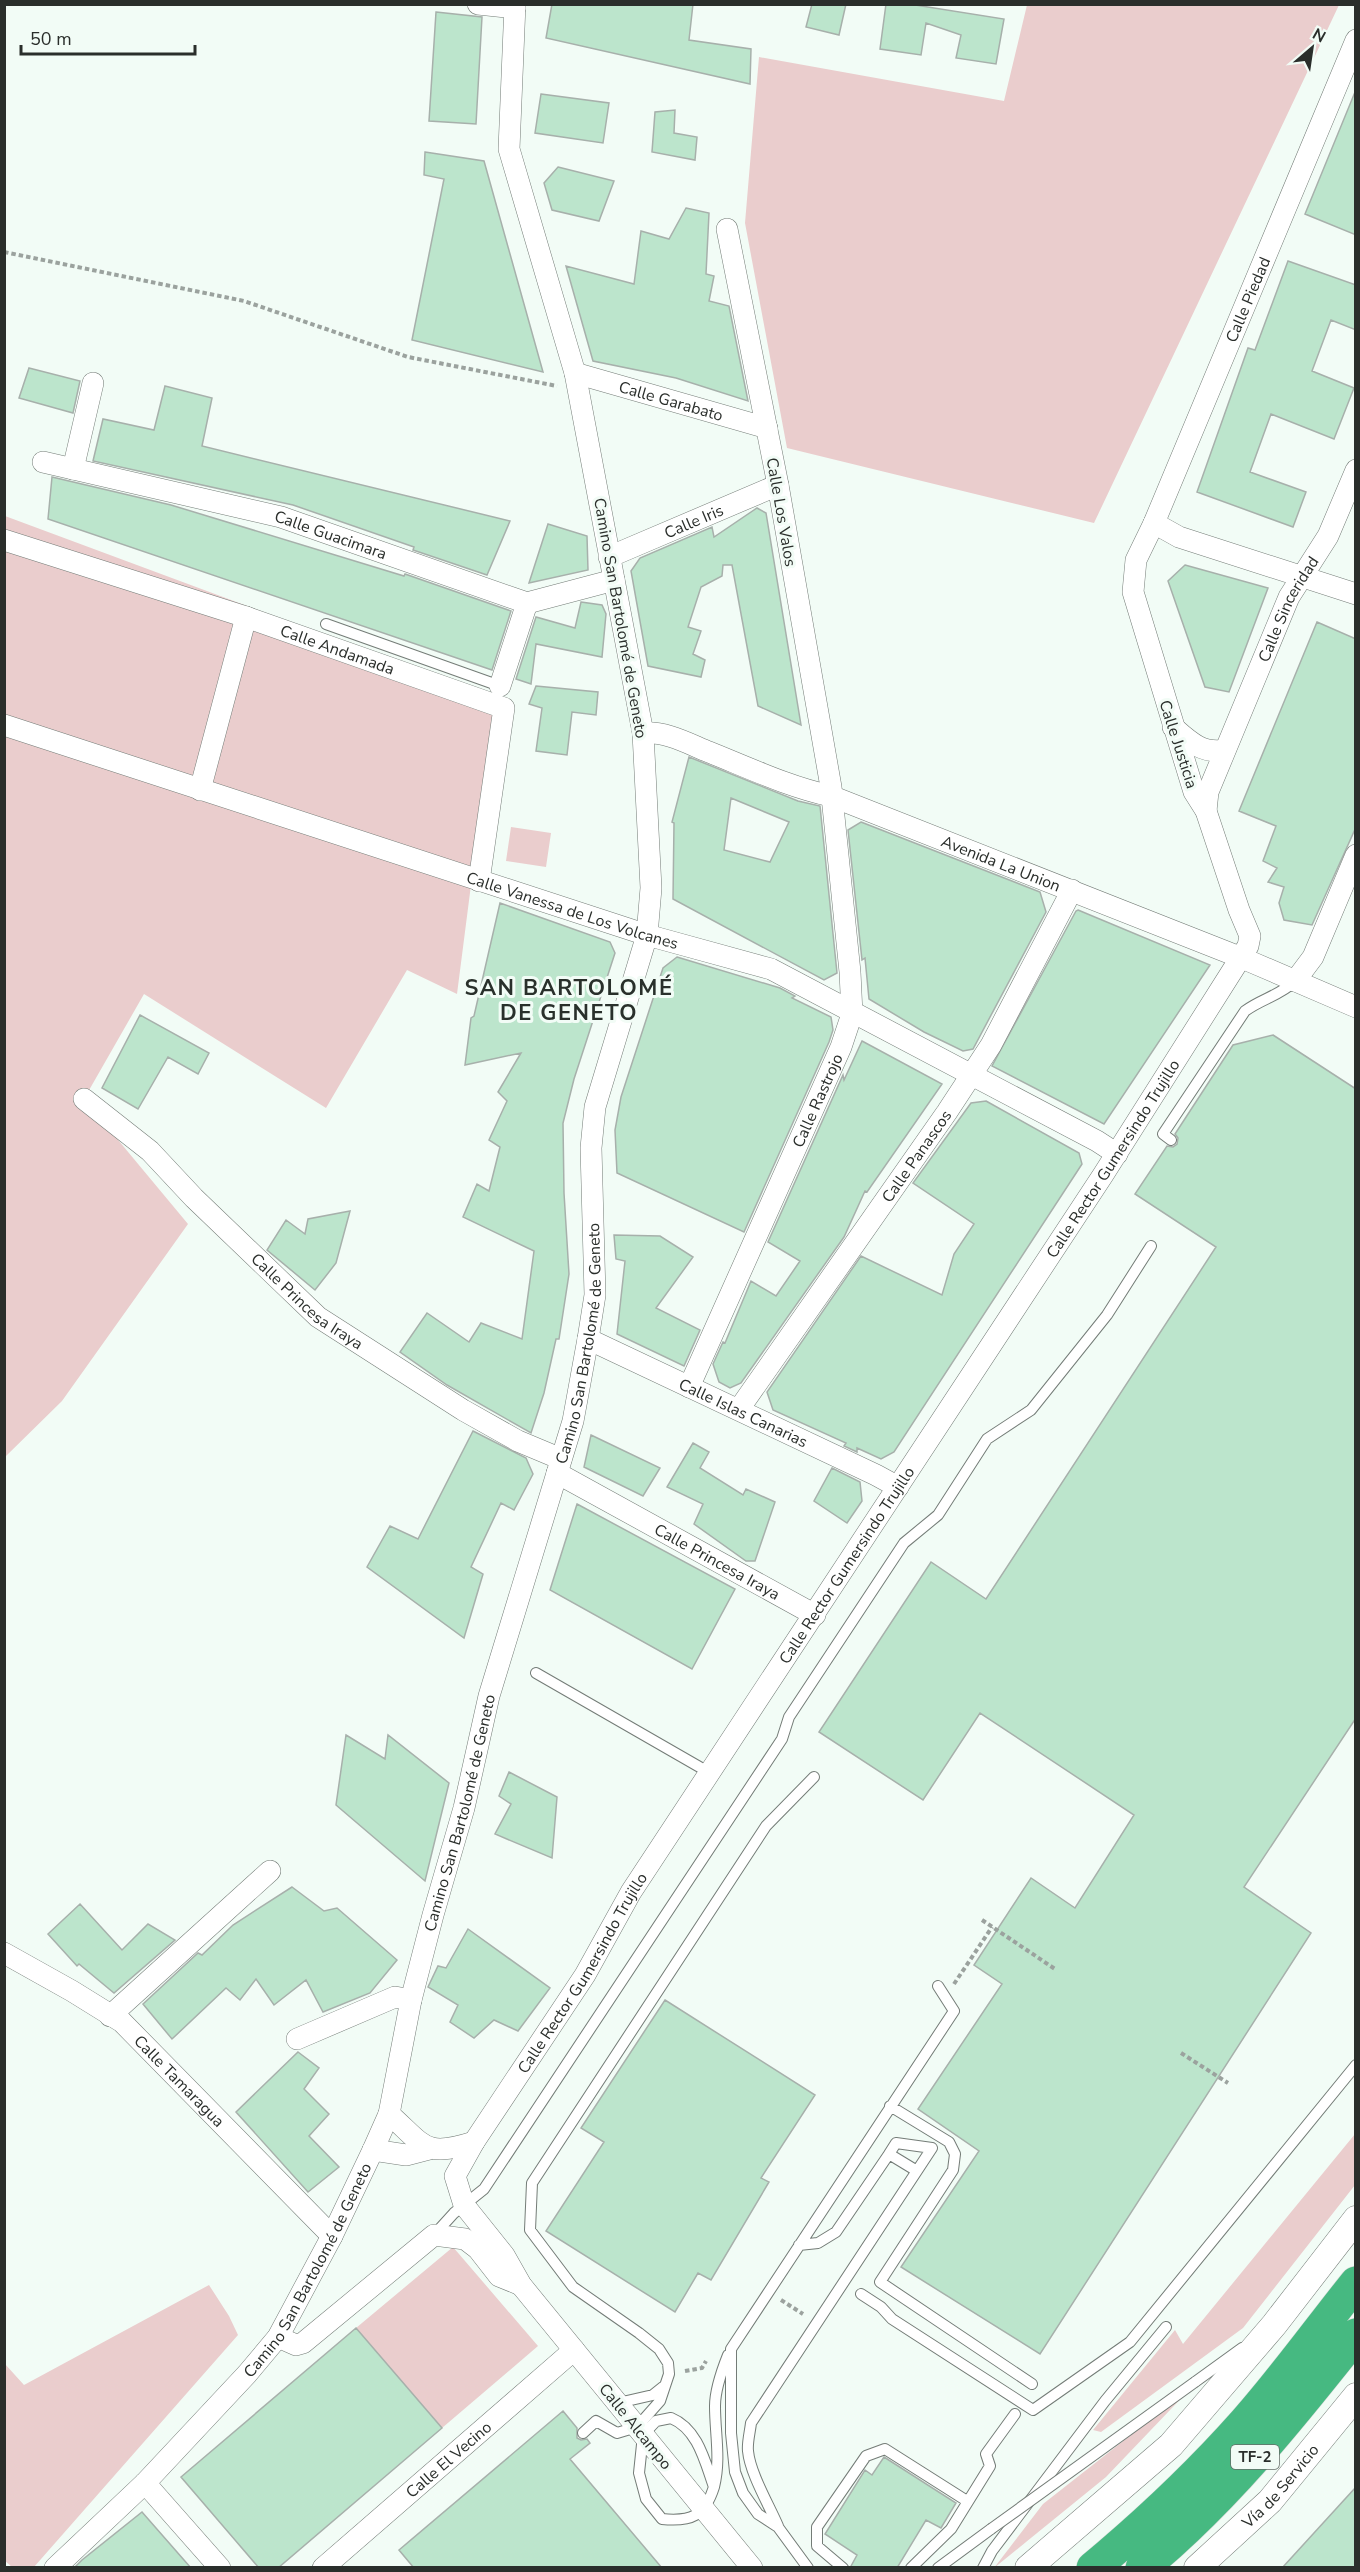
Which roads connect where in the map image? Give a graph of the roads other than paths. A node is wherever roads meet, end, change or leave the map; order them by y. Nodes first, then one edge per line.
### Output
1 (478, 4) edge
2 (515, 6) edge
3 (1356, 40) edge
4 (727, 229) dead end
5 (577, 381) junction
6 (93, 383) dead end
7 (767, 428) junction
8 (43, 462) dead end
9 (73, 469) junction
10 (1356, 470) edge
11 (778, 485) junction
12 (1154, 523) junction
13 (4, 540) edge
14 (609, 557) junction
15 (1136, 560) joint
16 (1302, 576) junction
17 (614, 580) junction
18 (1356, 594) edge
19 (527, 603) junction
20 (246, 617) junction
21 (326, 624) dead end
22 (500, 686) joint
23 (4, 725) edge
24 (1173, 727) junction
25 (643, 733) junction
26 (1225, 750) junction
27 (200, 790) junction
28 (831, 796) junction
29 (1206, 811) junction
30 (1356, 855) edge
31 (479, 881) junction
32 (1072, 890) junction
33 (1239, 910) junction
34 (647, 935) junction
35 (1250, 936) junction
36 (1214, 946) junction
37 (1242, 958) junction
38 (1293, 980) junction
39 (1356, 1007) edge
40 (852, 1014) junction
41 (971, 1075) junction
42 (84, 1099) dead end
43 (1171, 1140) dead end
44 (1117, 1154) junction
45 (1151, 1246) dead end
46 (588, 1339) junction
47 (689, 1387) junction
48 (739, 1409) junction
49 (559, 1466) junction
50 (898, 1487) junction
51 (815, 1615) junction
52 (536, 1673) dead end
53 (710, 1773) junction
54 (814, 1777) dead end
55 (270, 1871) dead end
56 (4, 1953) edge
57 (938, 1986) dead end
58 (411, 2000) junction
59 (110, 2016) junction
60 (297, 2039) dead end
61 (1356, 2065) edge
62 (891, 2106) junction
63 (389, 2114) junction
64 (474, 2142) junction
65 (429, 2149) junction
66 (374, 2150) junction
67 (889, 2154) junction
68 (917, 2171) junction
69 (455, 2176) joint
70 (464, 2205) junction
71 (1356, 2219) edge
72 (434, 2235) junction
73 (332, 2236) junction
74 (800, 2244) junction
75 (1356, 2283) edge
76 (521, 2285) junction
77 (861, 2294) dead end
78 (1274, 2325) junction
79 (1166, 2327) dead end
80 (1356, 2335) edge
81 (278, 2337) junction
82 (731, 2349) junction
83 (574, 2350) junction
84 (1032, 2384) dead end
85 (666, 2385) junction
86 (1356, 2396) edge
87 (618, 2403) junction
88 (1015, 2414) dead end
89 (640, 2431) junction
90 (583, 2433) dead end
91 (145, 2483) junction
92 (714, 2487) junction
93 (967, 2501) junction
94 (704, 2509) junction
95 (778, 2527) junction
96 (751, 2567) edge
97 (55, 2568) edge
98 (220, 2568) edge
99 (323, 2568) edge
100 (808, 2568) edge
101 (843, 2568) edge
102 (911, 2568) edge
103 (938, 2568) edge
104 (983, 2568) edge
105 (1028, 2568) edge
106 (1093, 2568) edge
107 (1142, 2568) edge
108 (1197, 2568) edge

1 - 2 street
2 - 5 street, Camino San Bartolomé de Geneto
3 - 12 street, Calle Piedad
4 - 7 street, Calle Los Valos
5 - 7 street, Calle Garabato
5 - 14 street, Camino San Bartolomé de Geneto
6 - 9 street
7 - 11 street, Calle Los Valos
8 - 9 street, Calle Guacimara
9 - 19 street, Calle Guacimara
10 - 16 street, Calle Sinceridad
11 - 14 street, Calle Iris
11 - 28 street, Calle Los Valos
12 - 15 street, Calle Piedad
12 - 16 street
13 - 20 street, Calle Andamada
14 - 17 street, Camino San Bartolomé de Geneto
15 - 24 street, Calle Justicia
16 - 18 street
16 - 26 street, Calle Sinceridad
17 - 19 street
17 - 25 street, Camino San Bartolomé de Geneto
19 - 22 street
20 - 27 street
20 - 31 street, Calle Andamada
21 - 22 lane
23 - 27 street, Calle Vanessa de Los Volcanes
24 - 26 street
24 - 29 street, Calle Justicia
25 - 28 street, Avenida La Union
25 - 34 street, Camino San Bartolomé de Geneto
26 - 29 street, Calle Sinceridad
27 - 31 street, Calle Vanessa de Los Volcanes
28 - 32 street, Avenida La Union
28 - 40 street, Calle Rastrojo
29 - 33 street, Calle Justicia
30 - 38 street
31 - 34 street, Calle Vanessa de Los Volcanes
32 - 36 street, Avenida La Union
32 - 41 street, Calle Panascos
33 - 35 street, Calle Justicia
33 - 36 street
34 - 40 street, Calle Vanessa de Los Volcanes
34 - 46 street, Camino San Bartolomé de Geneto
35 - 37 street
35 - 38 street
36 - 37 street, Avenida La Union
37 - 38 street, Avenida La Union
37 - 44 street, Calle Rector Gumersindo Trujillo
38 - 39 street, Avenida La Union
38 - 43 lane
40 - 41 street, Calle Vanessa de Los Volcanes
40 - 47 street, Calle Rastrojo
41 - 44 street, Calle Vanessa de Los Volcanes
41 - 48 street, Calle Panascos
42 - 49 street, Calle Princesa Iraya
44 - 50 street, Calle Rector Gumersindo Trujillo
45 - 70 lane
46 - 47 street, Calle Islas Canarias
46 - 49 street, Camino San Bartolomé de Geneto
47 - 48 street, Calle Islas Canarias
48 - 50 street, Calle Islas Canarias
49 - 51 street, Calle Princesa Iraya
49 - 58 street, Camino San Bartolomé de Geneto
50 - 51 street, Calle Rector Gumersindo Trujillo
51 - 53 street, Calle Rector Gumersindo Trujillo
52 - 53 lane
53 - 64 street, Calle Rector Gumersindo Trujillo
54 - 85 lane
55 - 59 street
56 - 59 street, Calle Tamaragua
57 - 62 lane
58 - 60 street
58 - 63 street, Camino San Bartolomé de Geneto
59 - 73 street, Calle Tamaragua
61 - 77 lane
62 - 74 lane
62 - 84 lane
63 - 65 street
63 - 66 street, Camino San Bartolomé de Geneto
64 - 65 street
64 - 69 street, Calle Rector Gumersindo Trujillo
65 - 66 street
66 - 73 street, Camino San Bartolomé de Geneto
67 - 68 lane
67 - 68 lane
67 - 74 lane
68 - 95 lane
69 - 70 street, Calle Alcampo
70 - 72 lane
70 - 76 street, Calle Alcampo
71 - 78 street
72 - 76 street, Calle Alcampo
72 - 81 street
73 - 81 street, Camino San Bartolomé de Geneto
74 - 82 lane
75 - 106 highway, TF-2
76 - 83 street, Calle Alcampo
78 - 103 lane, bridge
78 - 105 street
79 - 104 lane
80 - 107 highway, TF-2
81 - 91 street, Camino San Bartolomé de Geneto
82 - 92 lane
82 - 95 lane
83 - 87 street, Calle Alcampo
83 - 99 street, Calle El Vecino
85 - 87 lane
85 - 89 lane
86 - 108 street, Vía de Servicio
87 - 89 street, Calle Alcampo
88 - 93 lane
89 - 90 lane
89 - 92 lane
89 - 94 street, Calle Alcampo
89 - 94 lane
91 - 97 street, Camino San Bartolomé de Geneto
91 - 98 street
92 - 94 lane
93 - 101 lane
93 - 102 lane
94 - 96 street, Calle Alcampo
95 - 100 lane

